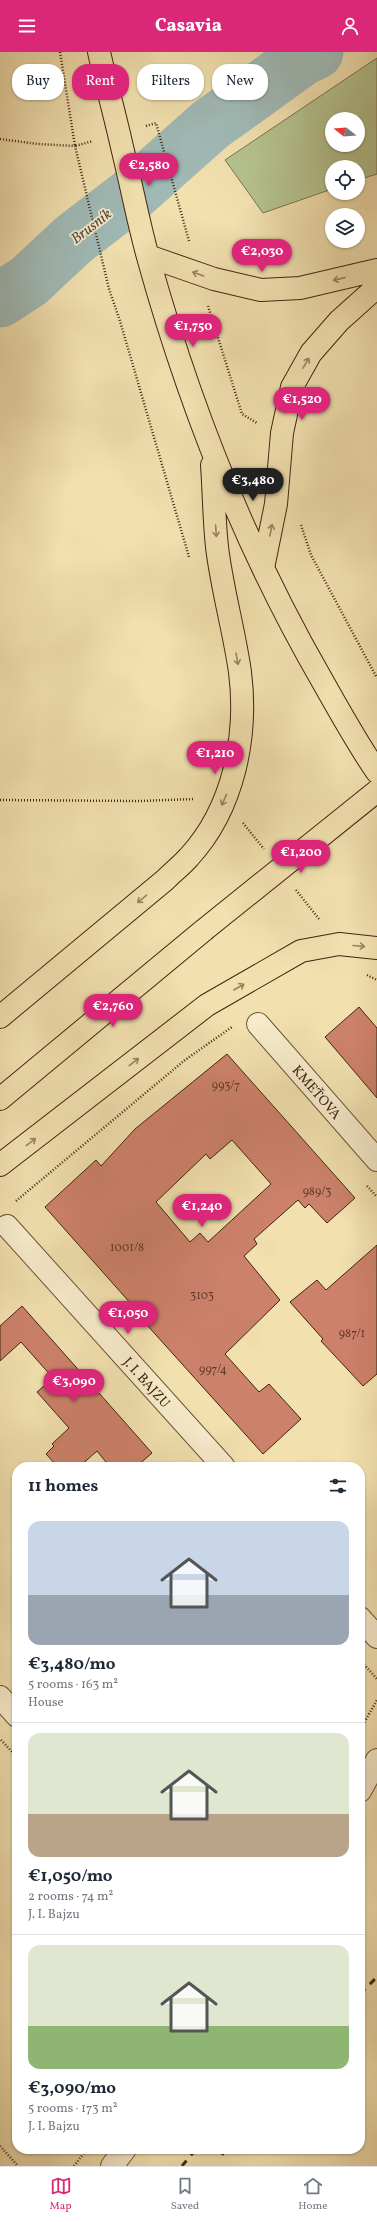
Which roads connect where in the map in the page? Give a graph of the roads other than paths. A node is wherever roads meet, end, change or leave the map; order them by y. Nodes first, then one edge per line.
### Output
1 (99, 52) edge
2 (147, 250) junction
3 (377, 270) edge
4 (377, 287) edge
5 (211, 450) junction
6 (263, 568) junction
7 (377, 772) edge
8 (377, 791) edge
9 (377, 948) edge
10 (0, 1017) edge
11 (258, 1024) road end
12 (0, 1099) edge
13 (377, 1160) edge
14 (0, 1166) edge
15 (6, 1226) road end
16 (219, 1462) edge
17 (365, 1623) edge
18 (377, 1636) edge
19 (0, 1697) edge
20 (12, 1710) edge
21 (377, 1760) edge
22 (365, 1782) edge
23 (121, 2154) edge
24 (112, 2166) edge

1 - 2 main road
3 -> 2 main road
2 - 5 main road
6 -> 4 main road
5 - 6 main road
5 -> 10 main road
6 - 7 main road
8 - 12 main road, bridge
14 -> 9 main road
11 - 13 street, KMEŤOVA
15 - 16 street, J. I. BAJZU
17 - 18 street
19 - 20 street
21 - 22 street
23 - 24 street

